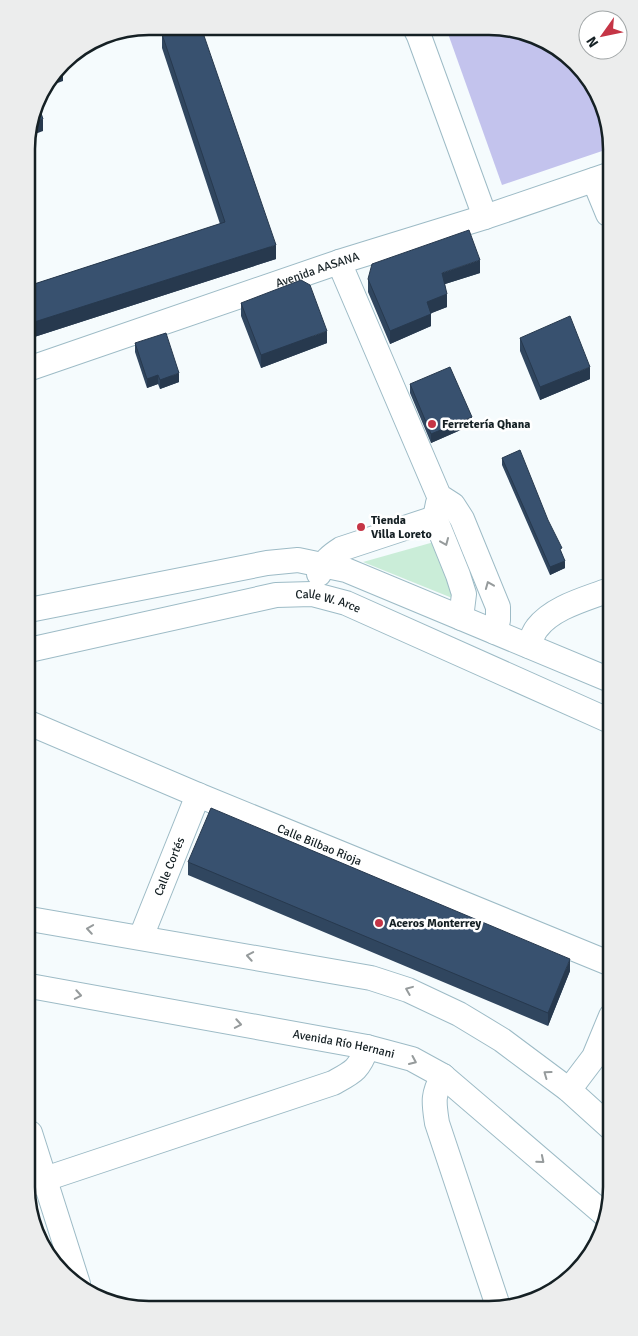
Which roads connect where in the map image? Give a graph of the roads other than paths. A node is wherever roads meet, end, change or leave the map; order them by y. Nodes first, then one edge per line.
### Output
1 (419, 35) edge
2 (601, 178) edge
3 (485, 217) junction
4 (339, 262) junction
5 (35, 367) edge
6 (437, 507) junction
7 (323, 564) junction
8 (603, 592) edge
9 (312, 594) junction
10 (35, 609) edge
11 (461, 618) junction
12 (495, 632) junction
13 (529, 646) junction
14 (35, 649) edge
15 (603, 677) edge
16 (603, 718) edge
17 (35, 726) edge
18 (198, 795) junction
19 (35, 920) edge
20 (141, 937) junction
21 (603, 961) edge
22 (35, 987) edge
23 (603, 1036) edge
24 (367, 1047) junction
25 (442, 1076) junction
26 (569, 1090) junction
27 (603, 1121) edge
28 (35, 1163) edge
29 (38, 1181) edge
30 (601, 1211) edge
31 (74, 1273) edge
32 (496, 1301) edge

1 - 3 street
2 - 3 street, Avenida AASANA
3 - 4 street, Avenida AASANA
4 - 5 street, Avenida AASANA
4 - 6 street
6 - 7 street
6 -> 11 street
12 -> 6 street
7 - 9 street
7 - 10 street
7 - 11 street
8 - 13 street
9 - 14 street, Calle W. Arce
9 - 16 street, Calle W. Arce
11 - 12 street
12 - 13 street
13 - 15 street
17 - 18 street, Calle Bilbao Rioja
18 - 20 street, Calle Cortés
18 - 21 street, Calle Bilbao Rioja
20 -> 19 street
26 -> 20 street
22 -> 24 street, Avenida Río Hernani
23 - 26 street
24 -> 25 street, Avenida Río Hernani
24 - 29 street
25 -> 30 street, Avenida Río Hernani
25 - 32 street
26 - 27 street
28 - 29 street
29 - 31 street

